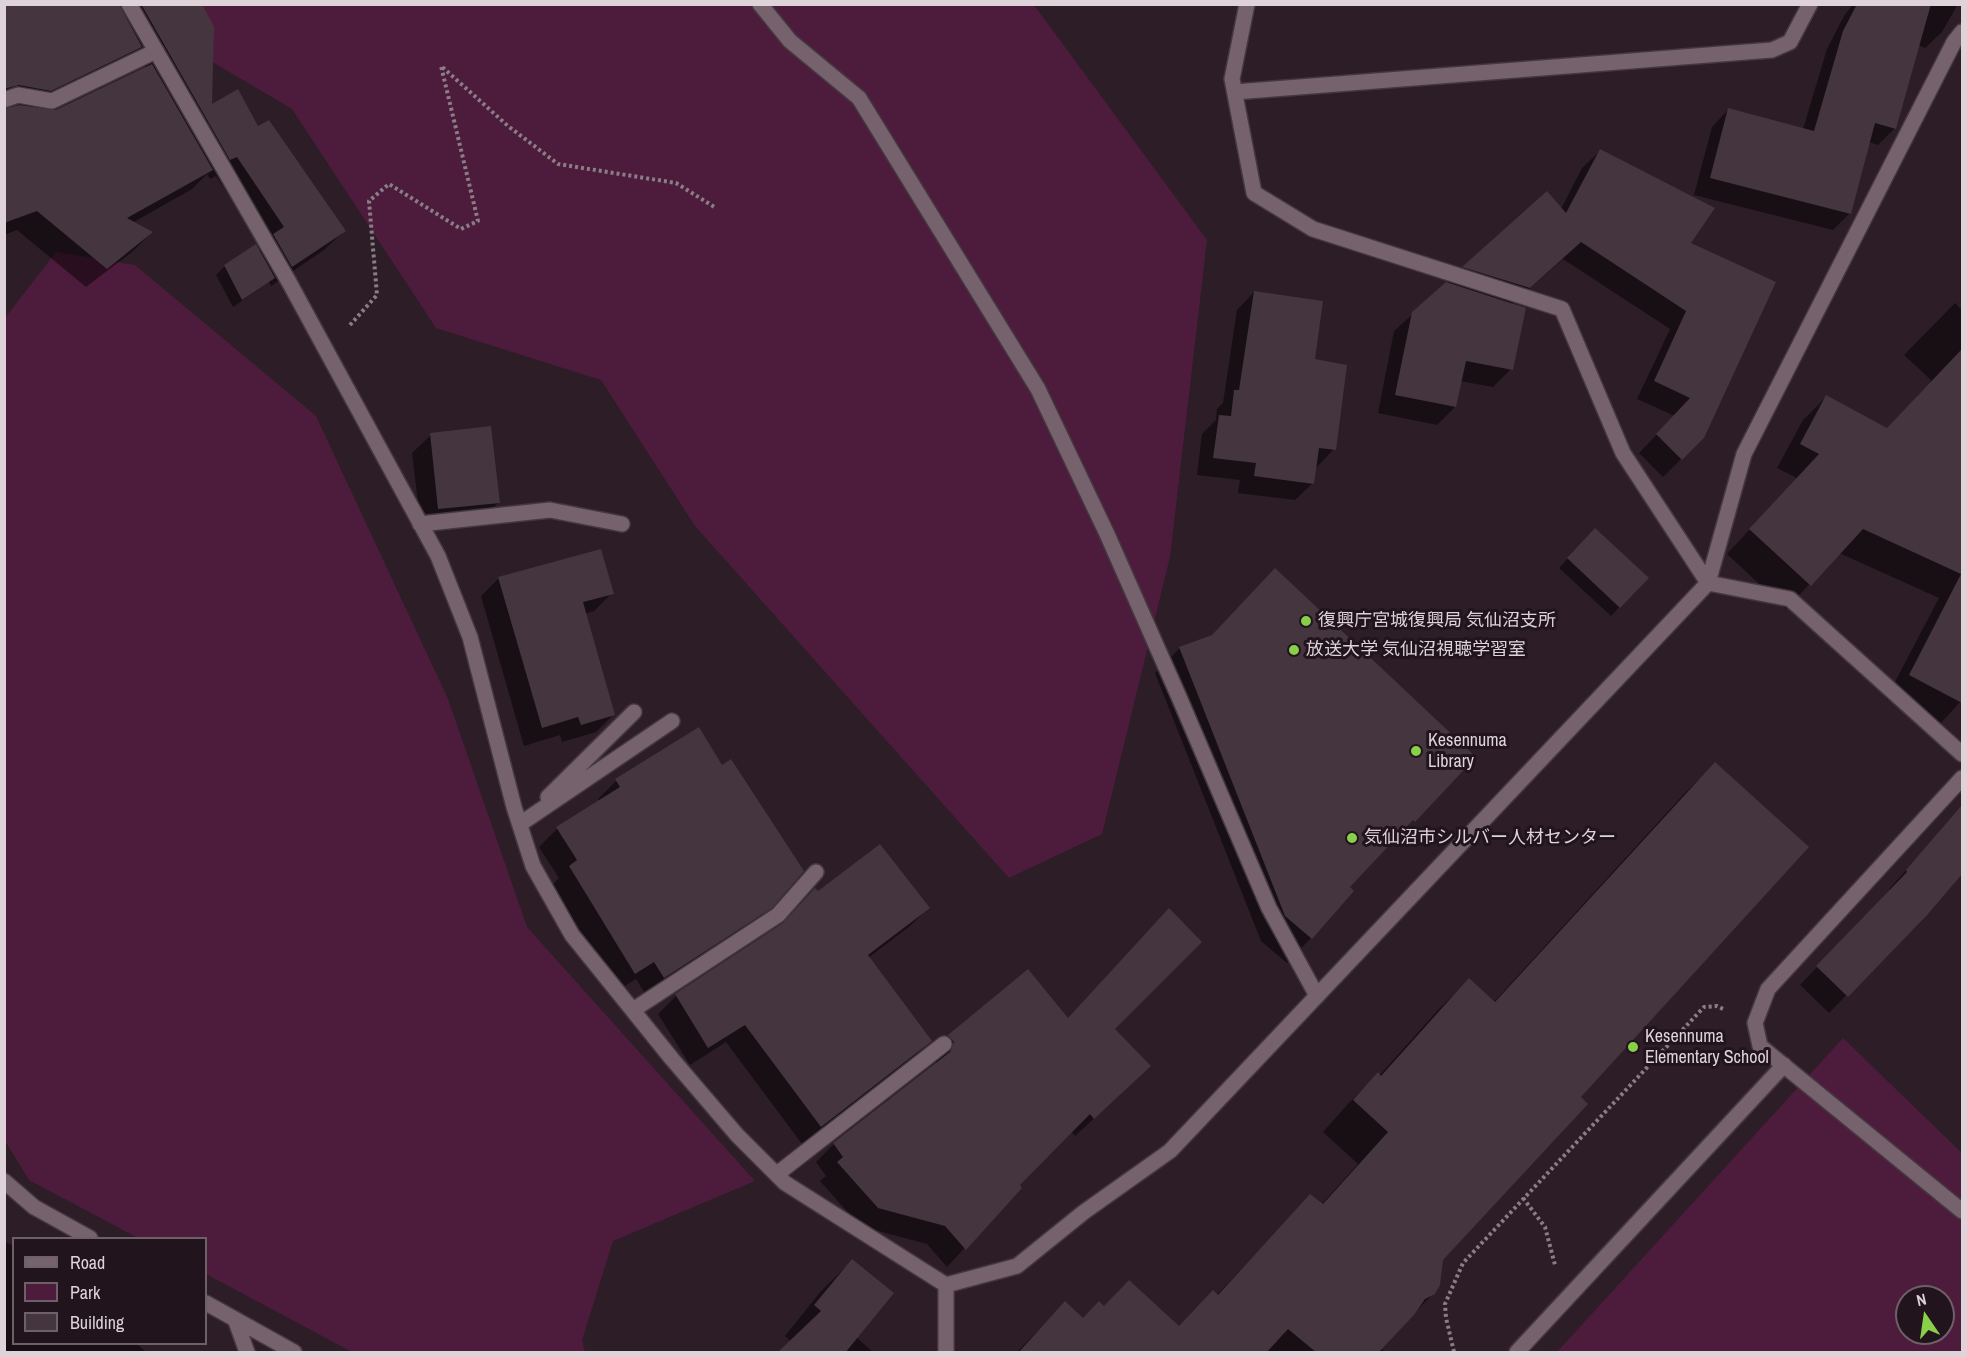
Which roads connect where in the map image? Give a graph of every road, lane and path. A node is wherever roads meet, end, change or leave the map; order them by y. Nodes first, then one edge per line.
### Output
1 (129, 4) edge
2 (760, 4) edge
3 (1247, 4) edge
4 (1809, 4) edge
5 (1962, 32) edge
6 (156, 51) junction
7 (1235, 92) junction
8 (4, 100) edge
9 (716, 208) dead end
10 (317, 334) junction
11 (420, 524) junction
12 (622, 524) dead end
13 (1708, 583) junction
14 (634, 712) dead end
15 (672, 721) dead end
16 (1962, 754) edge
17 (1962, 778) edge
18 (520, 824) junction
19 (816, 872) dead end
20 (1317, 996) junction
21 (633, 1010) junction
22 (1755, 1023) junction
23 (944, 1044) dead end
24 (1784, 1065) junction
25 (777, 1174) junction
26 (4, 1181) edge
27 (1523, 1198) junction
28 (1962, 1210) edge
29 (86, 1237) edge
30 (946, 1285) junction
31 (1573, 1292) junction
32 (207, 1304) edge
33 (235, 1319) junction
34 (247, 1353) edge
35 (294, 1353) edge
36 (946, 1353) edge
37 (1454, 1353) edge
38 (1517, 1353) edge

1 - 6 street
2 - 20 street
3 - 7 street
4 - 7 street
5 - 13 street
6 - 8 street
6 - 10 street
7 - 13 street
9 - 10 path
10 - 11 street
11 - 12 street
11 - 18 street
13 - 16 street
13 - 20 street
14 - 18 street
15 - 18 street
17 - 22 street
18 - 21 street
19 - 21 street
20 - 30 street
21 - 25 street
22 - 24 street
22 - 27 path
23 - 25 street
24 - 28 street
24 - 31 street
25 - 30 street
26 - 29 street
27 - 31 path
27 - 37 path
30 - 36 street
31 - 38 street
32 - 33 street
33 - 34 street
33 - 35 street

